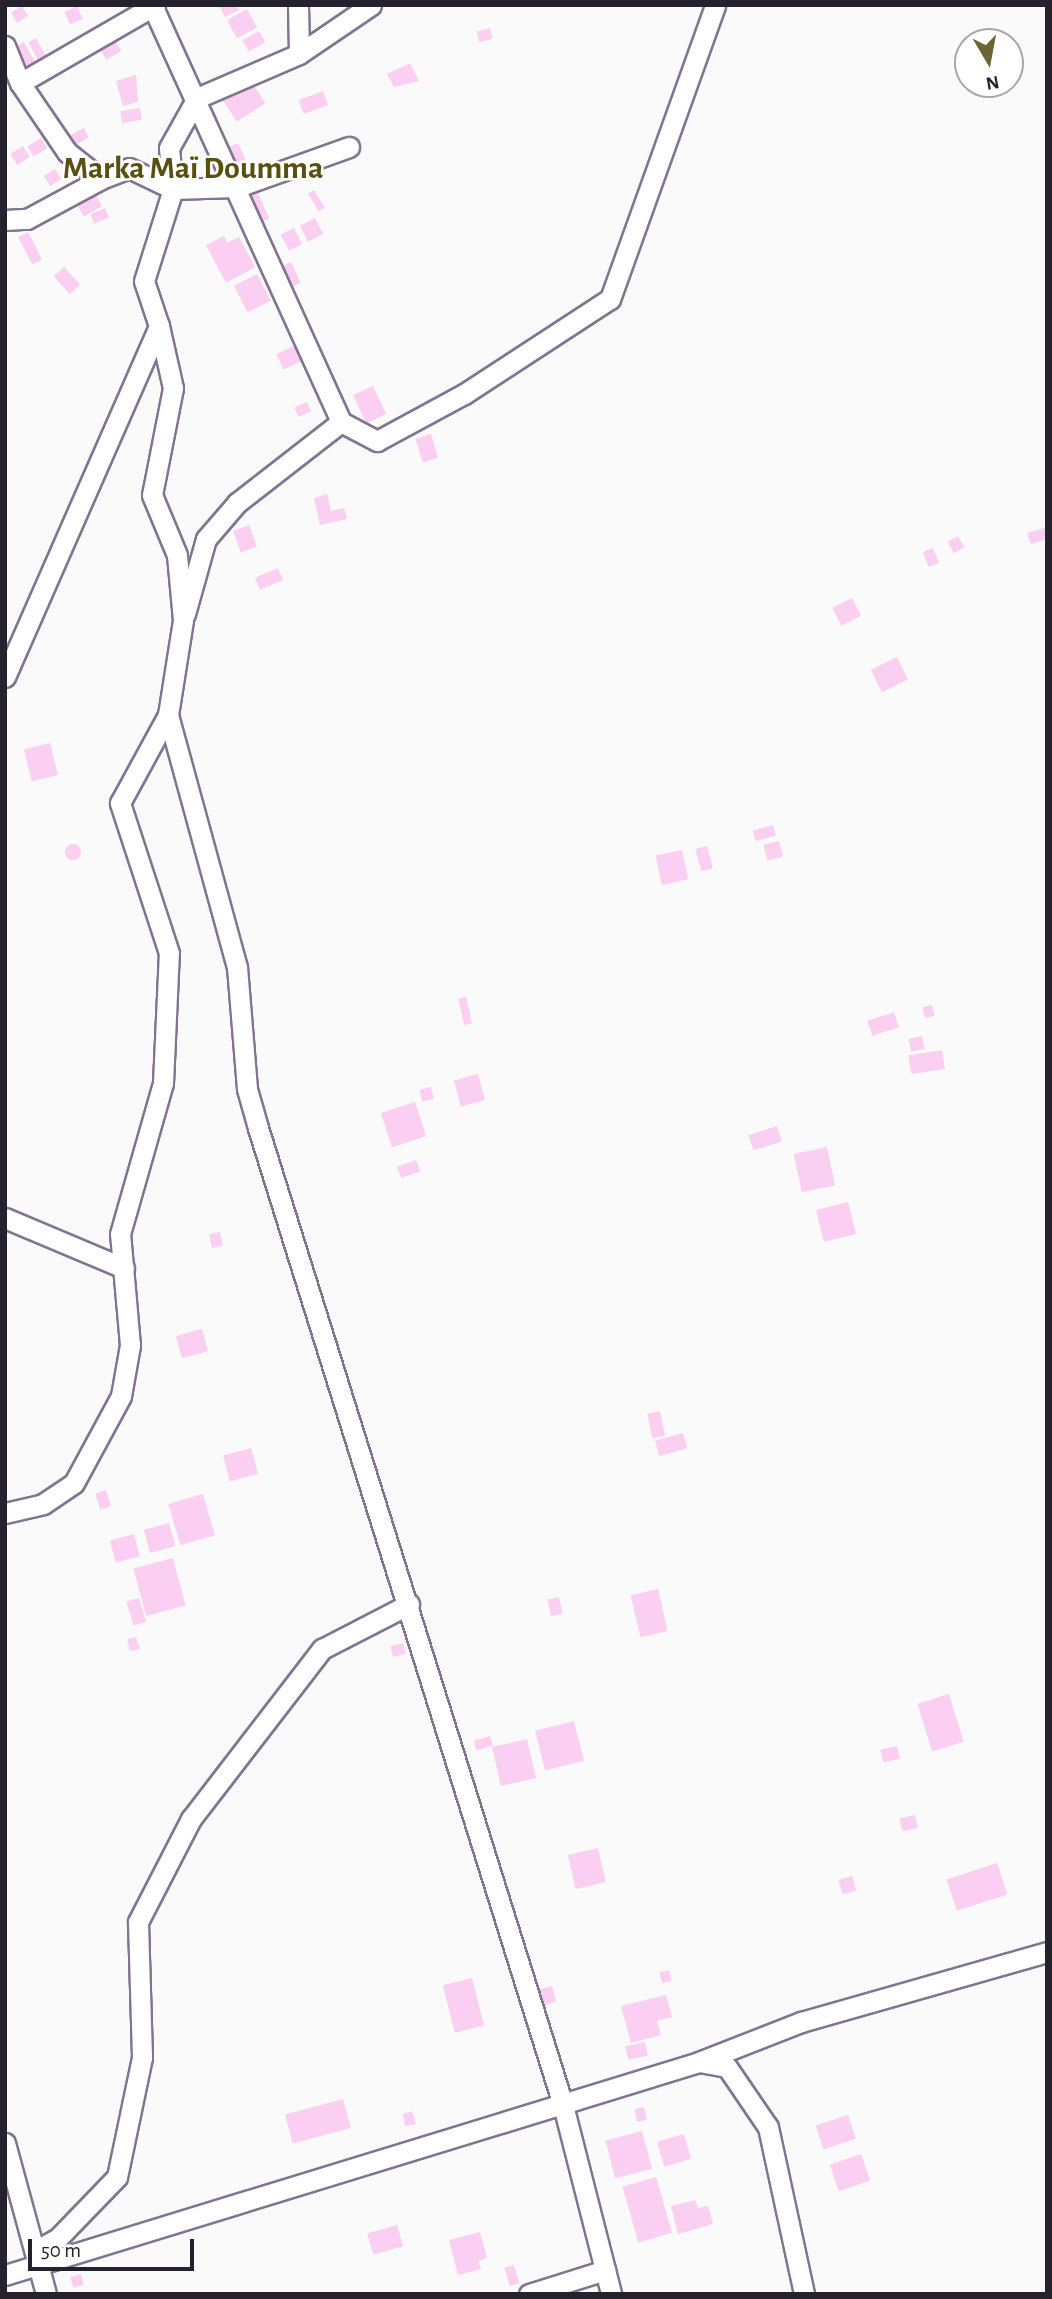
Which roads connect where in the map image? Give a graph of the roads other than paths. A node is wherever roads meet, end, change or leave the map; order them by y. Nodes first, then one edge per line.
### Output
1 (298, 5) edge
2 (371, 5) edge
3 (715, 5) edge
4 (153, 6) edge
5 (5, 46) edge
6 (299, 54) junction
7 (20, 83) junction
8 (197, 98) junction
9 (349, 147) dead end
10 (101, 180) junction
11 (237, 187) junction
12 (173, 190) junction
13 (5, 220) edge
14 (159, 326) junction
15 (341, 422) junction
16 (183, 620) junction
17 (5, 677) edge
18 (168, 715) junction
19 (5, 1218) edge
20 (124, 1268) junction
21 (5, 1513) edge
22 (410, 1604) junction
23 (1047, 1952) edge
24 (699, 2062) junction
25 (563, 2105) junction
26 (5, 2143) edge
27 (37, 2259) junction
28 (605, 2270) junction
29 (5, 2275) edge
30 (46, 2294) edge
31 (529, 2294) edge
32 (611, 2294) edge
33 (804, 2294) edge

1 - 6 street
2 - 6 street
3 - 15 street
4 - 7 street
4 - 8 street
5 - 7 street
6 - 8 street
7 - 10 street
8 - 11 street
8 - 12 street
9 - 11 street
10 - 12 street
10 - 13 street
11 - 12 street
11 - 15 street
12 - 14 street
14 - 16 street
14 - 17 street
15 - 16 street
16 - 18 street
18 - 20 street
18 - 22 street
19 - 20 street
20 - 21 street
22 - 25 street
22 - 27 street
23 - 24 street
24 - 25 street
24 - 33 street
25 - 27 street
25 - 28 street
26 - 27 street
27 - 29 street
27 - 30 street
28 - 31 street
28 - 32 street

